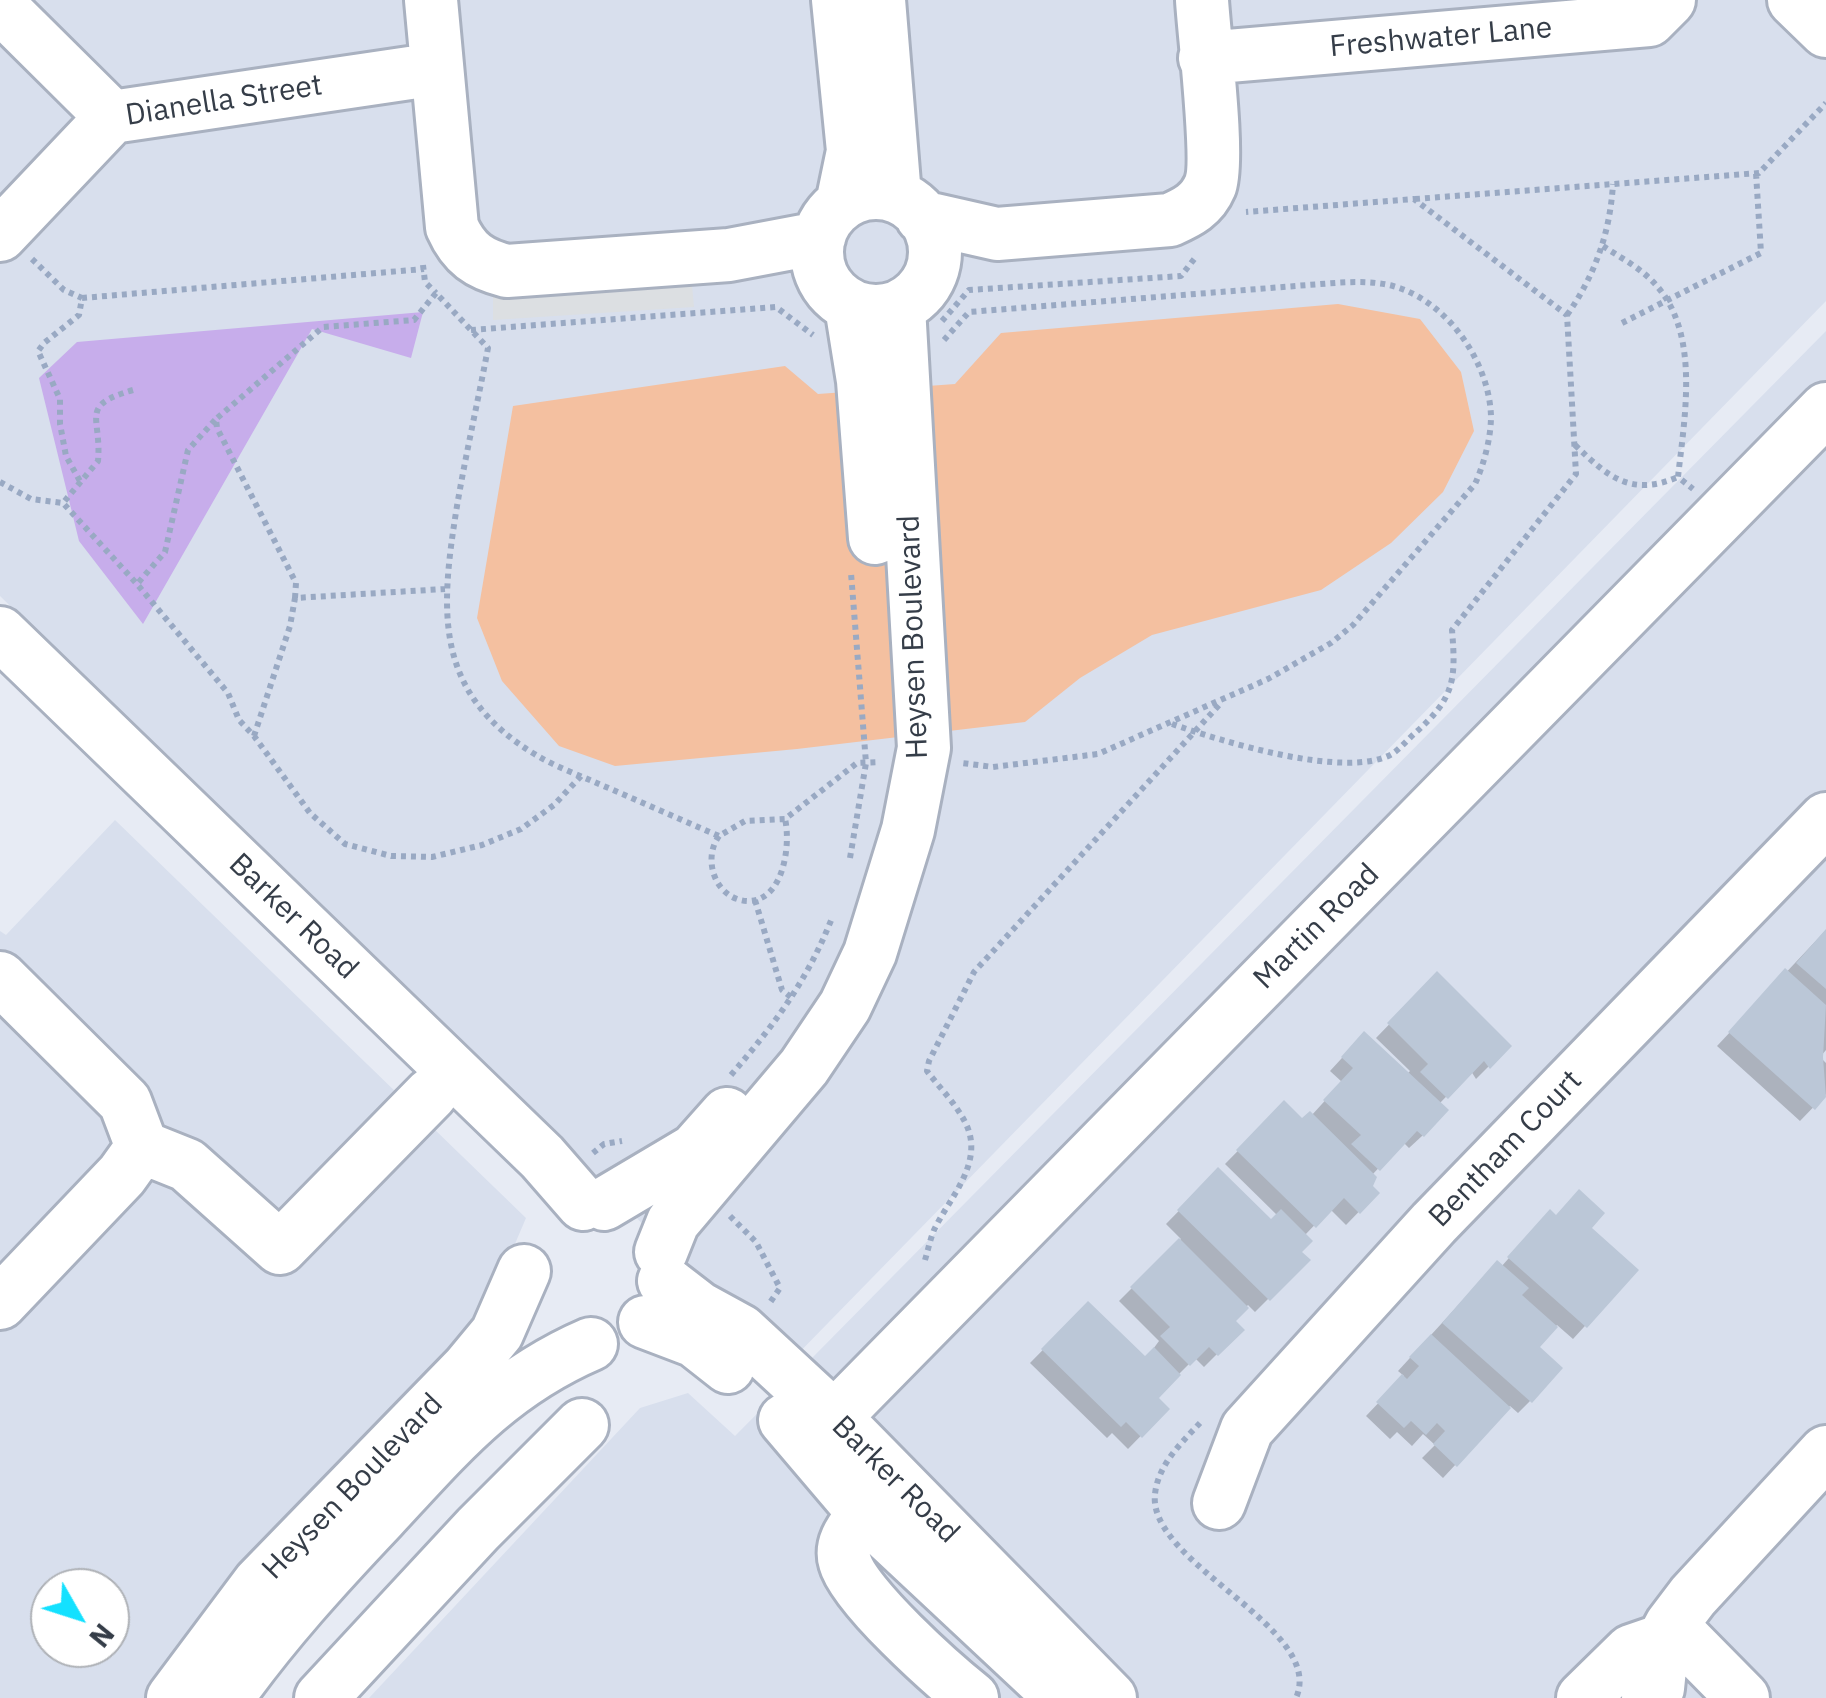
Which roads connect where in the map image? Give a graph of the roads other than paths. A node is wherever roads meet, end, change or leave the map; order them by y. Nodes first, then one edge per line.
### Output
1 (431, 0) edge
2 (838, 0) edge
3 (879, 0) edge
4 (1202, 0) edge
5 (1669, 0) edge
6 (1794, 0) edge
7 (0, 6) edge
8 (1826, 31) edge
9 (1205, 58) junction
10 (437, 69) junction
11 (112, 117) junction
12 (908, 206) junction
13 (997, 234) junction
14 (11, 242) edge
15 (872, 275) junction
16 (1826, 409) edge
17 (0, 632) edge
18 (899, 757) junction
19 (1826, 819) edge
20 (0, 978) edge
21 (431, 1094) dead end
22 (142, 1147) junction
23 (583, 1196) junction
24 (524, 1271) junction
25 (656, 1285) junction
26 (0, 1303) edge
27 (590, 1344) junction
28 (582, 1425) dead end
29 (821, 1431) junction
30 (1826, 1452) edge
31 (421, 1474) junction
32 (1219, 1504) dead end
33 (864, 1513) junction
34 (478, 1529) junction
35 (1667, 1632) junction
36 (173, 1698) edge
37 (228, 1698) edge
38 (320, 1698) edge
39 (972, 1698) edge
40 (1062, 1698) edge
41 (1110, 1698) edge
42 (1583, 1698) edge
43 (1648, 1698) edge
44 (1743, 1698) edge

1 - 10 street
2 - 15 street, Heysen Boulevard
3 - 12 street
4 - 9 street
5 - 9 street, Freshwater Lane
6 - 8 street
7 - 11 street
9 - 13 street
10 - 11 street, Dianella Street
10 - 15 street
11 - 14 street, Dianella Street
12 - 13 street
12 - 15 street
12 - 15 street
13 - 15 street
15 - 18 street, Heysen Boulevard
16 - 29 street, Martin Road
17 - 23 street, Barker Road
18 - 23 street, Heysen Boulevard
18 - 25 street, Heysen Boulevard
19 - 32 street, Bentham Court
20 - 22 street
21 - 22 street
22 - 26 street
23 - 24 street
23 - 25 street
24 - 27 street
24 - 36 street, Heysen Boulevard
25 - 27 street
25 - 29 street, Barker Road
27 - 31 street, Heysen Boulevard
28 - 34 street
29 - 33 street, Barker Road
29 - 41 street, Barker Road
30 - 35 street
31 - 34 street, Heysen Boulevard
31 - 37 street, Heysen Boulevard
33 - 39 street
33 - 40 street, Barker Road
34 - 38 street
35 - 42 street
35 - 43 street
35 - 44 street

